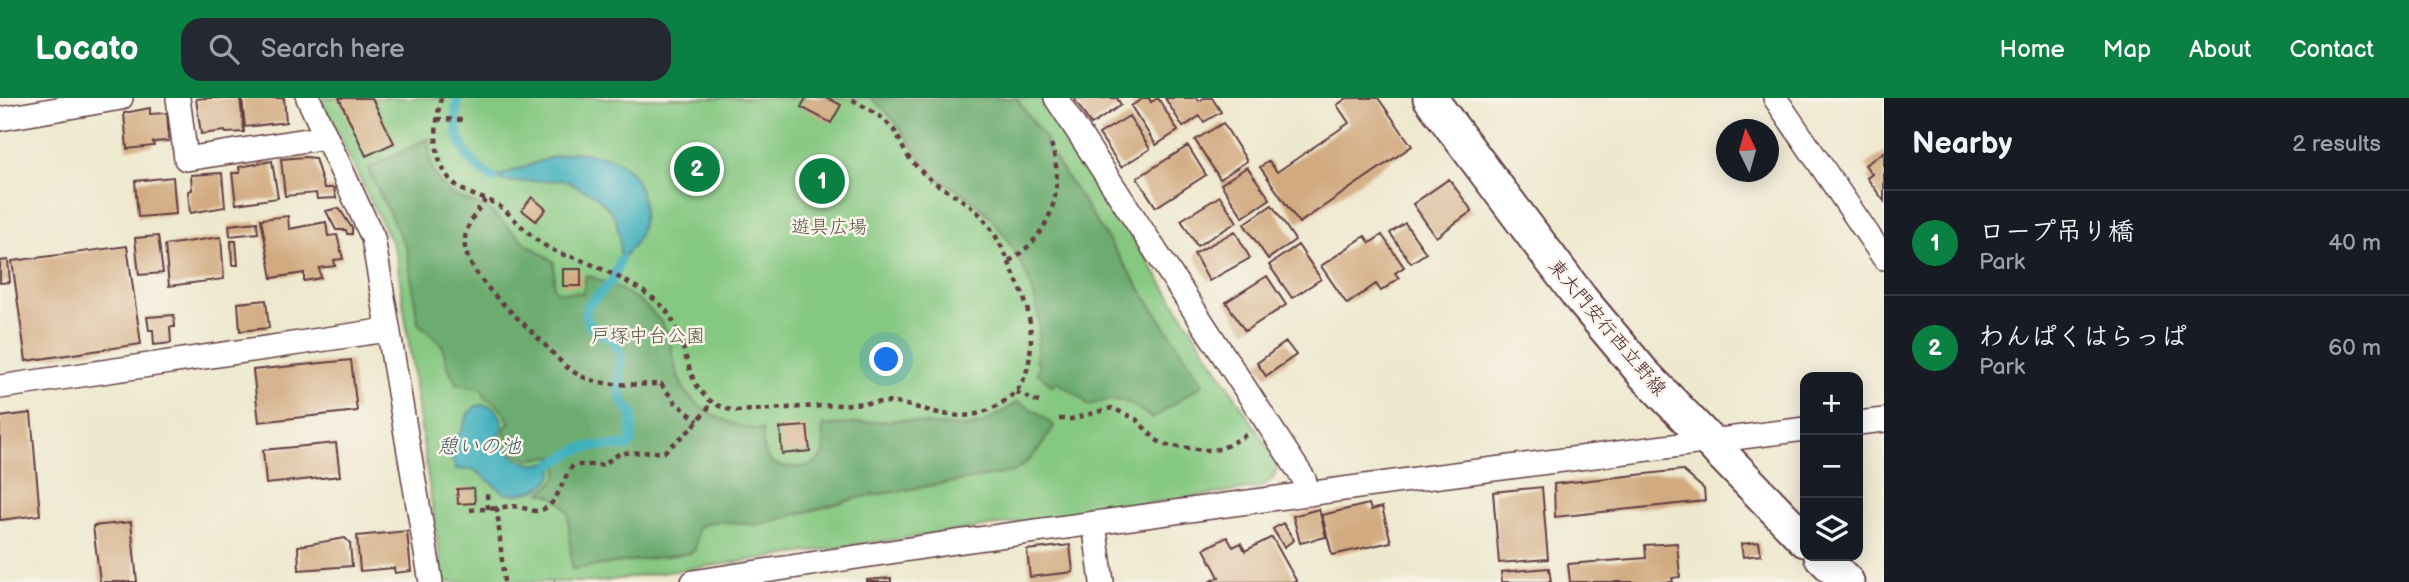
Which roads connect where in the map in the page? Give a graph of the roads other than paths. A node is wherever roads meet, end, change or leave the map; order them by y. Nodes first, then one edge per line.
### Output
1 (121, 98) edge
2 (178, 98) edge
3 (308, 98) edge
4 (1056, 98) edge
5 (1430, 98) edge
6 (1775, 98) edge
7 (0, 119) edge
8 (326, 137) junction
9 (1884, 258) edge
10 (387, 330) junction
11 (0, 387) edge
12 (1884, 420) edge
13 (1863, 422) edge
14 (1800, 430) edge
15 (1708, 440) junction
16 (1309, 494) junction
17 (1094, 523) junction
18 (1800, 535) edge
19 (1826, 561) edge
20 (431, 582) edge
21 (693, 582) edge
22 (1102, 582) edge
23 (1847, 582) edge

1 - 7 street
2 - 8 street
3 - 8 street
4 - 16 street
5 - 15 main road, 東大門安行西立野線
6 - 9 street
8 - 10 street
10 - 11 street
10 - 20 street
12 - 13 street
14 - 15 street
15 - 16 street
15 - 18 main road, 東大門安行西立野線
16 - 17 street
17 - 21 street
17 - 22 street
19 - 23 main road

